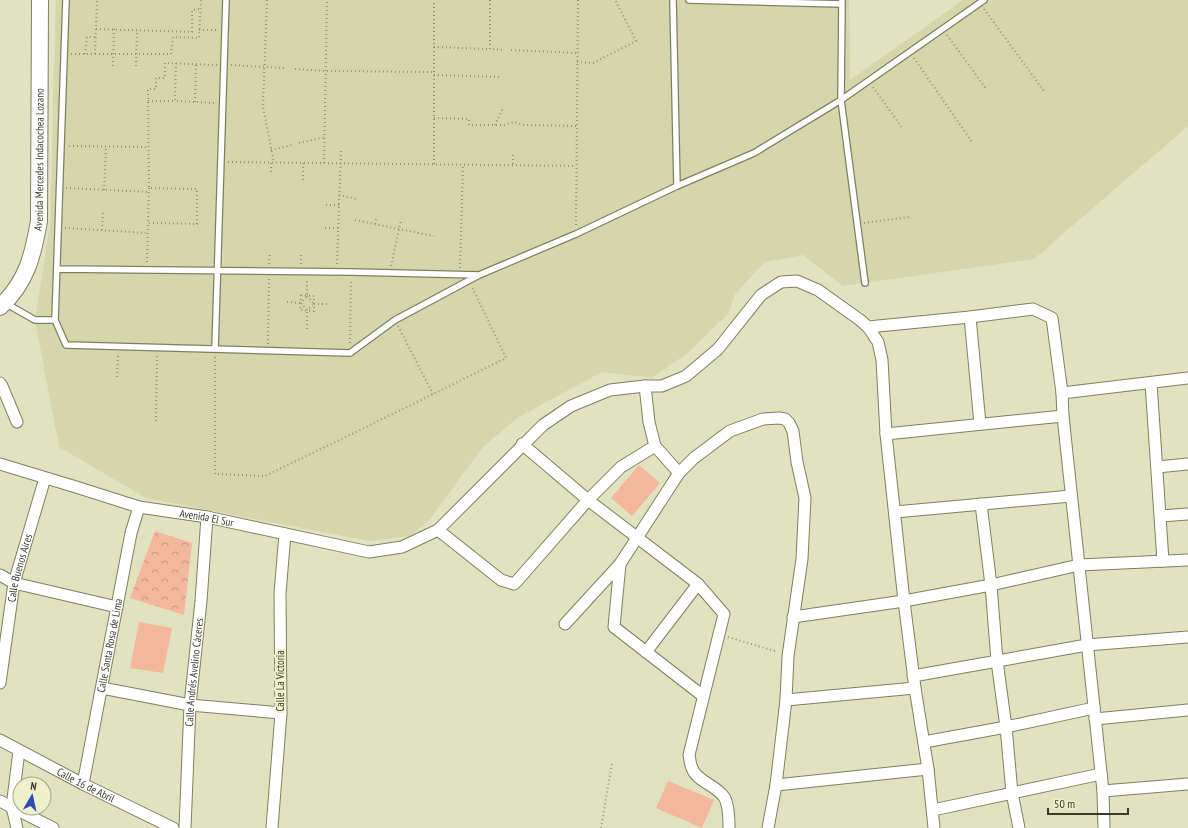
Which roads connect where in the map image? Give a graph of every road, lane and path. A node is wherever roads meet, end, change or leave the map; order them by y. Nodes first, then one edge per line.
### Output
1 (40, 0) edge
2 (66, 0) edge
3 (97, 0) edge
4 (201, 0) edge
5 (226, 0) edge
6 (267, 0) edge
7 (328, 0) edge
8 (434, 0) edge
9 (490, 0) edge
10 (578, 0) edge
11 (615, 0) edge
12 (673, 0) edge
13 (689, 0) edge
14 (842, 2) edge
15 (982, 2) edge
16 (200, 9) junction
17 (96, 29) junction
18 (114, 29) junction
19 (943, 29) junction
20 (137, 30) junction
21 (199, 30) junction
22 (225, 30) junction
23 (95, 37) junction
24 (434, 47) junction
25 (490, 49) junction
26 (503, 50) dead end
27 (511, 50) dead end
28 (910, 52) junction
29 (577, 53) junction
30 (64, 54) junction
31 (85, 54) junction
32 (95, 54) junction
33 (113, 54) junction
34 (136, 54) junction
35 (577, 62) junction
36 (176, 63) junction
37 (196, 64) junction
38 (224, 65) junction
39 (113, 66) dead end
40 (136, 66) dead end
41 (265, 67) junction
42 (284, 68) dead end
43 (295, 69) dead end
44 (326, 70) junction
45 (434, 72) junction
46 (434, 75) junction
47 (502, 77) dead end
48 (869, 81) junction
49 (987, 90) dead end
50 (1044, 91) dead end
51 (841, 100) junction
52 (148, 101) junction
53 (175, 101) junction
54 (194, 102) junction
55 (223, 103) junction
56 (503, 108) dead end
57 (434, 118) junction
58 (494, 126) junction
59 (577, 126) junction
60 (903, 129) dead end
61 (325, 137) junction
62 (972, 142) dead end
63 (299, 143) dead end
64 (292, 145) dead end
65 (61, 146) junction
66 (106, 147) junction
67 (149, 147) junction
68 (271, 150) junction
69 (341, 150) dead end
70 (513, 155) dead end
71 (220, 162) junction
72 (272, 163) junction
73 (303, 163) junction
74 (324, 163) junction
75 (340, 163) junction
76 (434, 164) junction
77 (463, 165) junction
78 (513, 165) junction
79 (576, 166) junction
80 (271, 172) dead end
81 (303, 180) dead end
82 (677, 186) junction
83 (60, 188) junction
84 (149, 188) junction
85 (104, 190) junction
86 (149, 192) junction
87 (339, 195) junction
88 (357, 199) dead end
89 (326, 205) dead end
90 (339, 205) junction
91 (103, 213) dead end
92 (377, 216) dead end
93 (909, 216) dead end
94 (355, 220) dead end
95 (401, 220) dead end
96 (148, 224) junction
97 (375, 224) junction
98 (857, 224) junction
99 (59, 228) junction
100 (325, 228) dead end
101 (338, 228) junction
102 (399, 229) junction
103 (102, 230) junction
104 (148, 233) junction
105 (576, 234) junction
106 (434, 236) dead end
107 (270, 252) dead end
108 (301, 252) dead end
109 (57, 269) junction
110 (147, 270) junction
111 (217, 271) junction
112 (269, 271) junction
113 (301, 272) junction
114 (337, 272) junction
115 (351, 272) junction
116 (390, 273) junction
117 (460, 275) junction
118 (479, 275) junction
119 (307, 280) dead end
120 (468, 281) junction
121 (865, 283) dead end
122 (307, 296) junction
123 (287, 302) dead end
124 (301, 303) junction
125 (314, 304) junction
126 (327, 304) dead end
127 (2, 305) edge
128 (307, 310) junction
129 (970, 317) junction
130 (55, 320) junction
131 (395, 320) junction
132 (868, 327) junction
133 (307, 329) dead end
134 (118, 347) junction
135 (157, 348) junction
136 (215, 349) junction
137 (268, 351) junction
138 (350, 353) junction
139 (117, 377) dead end
140 (1188, 378) edge
141 (0, 383) edge
142 (1151, 383) junction
143 (645, 386) junction
144 (1062, 393) junction
145 (433, 394) junction
146 (1063, 416) junction
147 (156, 421) dead end
148 (17, 422) dead end
149 (980, 424) junction
150 (886, 434) junction
151 (522, 444) junction
152 (655, 446) junction
153 (0, 464) edge
154 (1188, 464) edge
155 (1157, 467) junction
156 (679, 473) junction
157 (45, 478) junction
158 (1071, 496) junction
159 (588, 500) junction
160 (981, 504) junction
161 (139, 508) junction
162 (895, 512) junction
163 (1188, 514) edge
164 (1161, 516) junction
165 (207, 517) junction
166 (438, 530) junction
167 (285, 534) junction
168 (637, 537) junction
169 (1188, 560) edge
170 (1163, 561) junction
171 (620, 564) junction
172 (1079, 565) junction
173 (0, 575) edge
174 (14, 583) junction
175 (698, 584) junction
176 (991, 585) junction
177 (904, 601) junction
178 (117, 607) junction
179 (793, 617) junction
180 (565, 624) dead end
181 (720, 634) junction
182 (1188, 637) edge
183 (3, 645) edge
184 (1087, 645) junction
185 (646, 652) junction
186 (788, 656) junction
187 (997, 661) junction
188 (913, 676) junction
189 (0, 683) edge
190 (102, 688) junction
191 (915, 688) junction
192 (703, 696) junction
193 (786, 700) junction
194 (190, 706) junction
195 (1094, 708) junction
196 (1188, 710) edge
197 (281, 713) junction
198 (1095, 719) junction
199 (1006, 727) junction
200 (0, 740) edge
201 (924, 742) junction
202 (20, 751) junction
203 (612, 763) dead end
204 (928, 769) junction
205 (1101, 774) junction
206 (16, 776) edge
207 (83, 784) junction
208 (1188, 784) edge
209 (776, 785) junction
210 (1103, 791) junction
211 (1012, 793) junction
212 (0, 801) edge
213 (12, 807) edge
214 (933, 810) junction
215 (14, 816) edge
216 (30, 816) edge
217 (16, 828) edge
218 (53, 828) edge
219 (173, 828) edge
220 (185, 828) edge
221 (272, 828) edge
222 (601, 828) edge
223 (729, 828) edge
224 (768, 828) edge
225 (934, 828) edge
226 (1019, 828) edge
227 (1104, 828) edge

1 - 127 street, Avenida Mercedes Indacochea Lozano
2 - 30 lane
3 - 17 path
4 - 16 path
5 - 22 lane
6 - 41 path
7 - 44 path
8 - 24 path
9 - 25 path
10 - 29 path
11 - 35 path
12 - 82 lane
13 - 14 lane
14 - 51 lane
15 - 19 lane
15 - 50 path
16 - 20 path
16 - 21 path
17 - 18 path
17 - 23 path
18 - 20 path
18 - 33 path
19 - 28 lane
19 - 49 path
20 - 34 path
21 - 22 path
21 - 34 path
22 - 38 lane
23 - 31 path
23 - 32 path
24 - 25 path
24 - 45 path
25 - 26 path
27 - 29 path
28 - 48 lane
28 - 62 path
29 - 35 path
30 - 31 path
30 - 65 lane
31 - 32 path
32 - 33 path
33 - 34 path
33 - 39 path
34 - 40 path
35 - 59 path
36 - 37 path
36 - 52 path
36 - 53 path
37 - 38 path
37 - 54 path
38 - 41 path
38 - 55 lane
41 - 42 path
41 - 68 path
43 - 44 path
44 - 45 path
44 - 61 path
45 - 46 path
46 - 47 path
46 - 57 path
48 - 51 lane
48 - 60 path
51 - 82 lane
51 - 98 lane
52 - 53 path
52 - 67 path
53 - 54 path
54 - 55 path
55 - 71 lane
56 - 58 path
57 - 58 path
57 - 76 path
58 - 59 path
59 - 79 path
61 - 63 path
61 - 74 path
64 - 68 path
65 - 66 path
65 - 83 lane
66 - 67 path
66 - 85 path
67 - 84 path
68 - 72 path
69 - 75 path
70 - 78 path
71 - 72 path
71 - 111 lane
72 - 73 path
72 - 80 path
73 - 74 path
73 - 81 path
74 - 75 path
75 - 76 path
75 - 87 path
76 - 77 path
77 - 78 path
77 - 117 path
78 - 79 path
79 - 105 path
82 - 105 lane
83 - 85 path
83 - 99 lane
84 - 86 path
84 - 96 path
85 - 86 path
86 - 96 path
87 - 88 path
87 - 90 path
89 - 90 path
90 - 101 path
91 - 103 path
92 - 97 path
93 - 98 path
94 - 97 path
95 - 102 path
96 - 104 path
97 - 102 path
98 - 121 lane
99 - 103 path
99 - 109 lane
100 - 101 path
101 - 114 path
102 - 106 path
102 - 116 path
103 - 104 path
104 - 110 path
105 - 118 lane
107 - 112 path
108 - 113 path
109 - 110 lane
109 - 130 lane
110 - 111 lane
111 - 112 lane
111 - 136 lane
112 - 113 lane
112 - 137 path
113 - 114 lane
114 - 115 lane
115 - 116 lane
115 - 138 path
116 - 117 lane
117 - 118 lane
118 - 120 lane
119 - 122 path
120 - 131 lane
120 - 145 path
122 - 124 path
122 - 124 path
122 - 125 path
122 - 125 path
123 - 124 path
124 - 128 path
124 - 128 path
125 - 126 path
125 - 128 path
125 - 128 path
127 - 130 lane
128 - 133 path
129 - 132 street
129 - 144 street
129 - 149 street
130 - 134 lane
131 - 138 lane
131 - 145 path
132 - 143 street
132 - 150 street
134 - 135 lane
134 - 139 path
135 - 136 lane
135 - 147 path
136 - 137 lane
136 - 145 path
137 - 138 lane
140 - 142 street
141 - 148 street
142 - 144 street
142 - 155 street
143 - 151 street
143 - 152 street
144 - 146 street
146 - 149 street
146 - 158 street
149 - 150 street
150 - 162 street
151 - 159 street
151 - 166 street
152 - 156 street
152 - 159 street
153 - 157 street, Avenida El Sur
154 - 155 street
155 - 164 street
156 - 168 street
156 - 179 street
157 - 161 street, Avenida El Sur
157 - 174 street, Calle Buenos Aires
158 - 160 street
158 - 172 street
159 - 166 street
159 - 168 street
160 - 162 street
160 - 176 street
161 - 165 street, Avenida El Sur
161 - 178 street, Calle Santa Rosa de Lima
162 - 177 street
163 - 164 street
164 - 170 street
165 - 167 street, Avenida El Sur
165 - 194 street, Calle Andrés Avelino Cáceres
166 - 167 street, Avenida El Sur
167 - 197 street, Calle La Victoria
168 - 171 street
168 - 175 street
169 - 170 street
170 - 172 street
171 - 180 street
171 - 185 street
172 - 176 street
172 - 184 street
173 - 174 street
174 - 178 street
174 - 183 street, Calle Buenos Aires
175 - 181 street
175 - 185 street
176 - 177 street
176 - 187 street
177 - 179 street
177 - 188 street
178 - 190 street, Calle Santa Rosa de Lima
179 - 186 street
181 - 186 path
181 - 192 street
182 - 184 street
183 - 189 street, Calle Buenos Aires
184 - 187 street
184 - 195 street
185 - 192 street
186 - 193 street
187 - 188 street
187 - 199 street
188 - 191 street
190 - 194 street
190 - 207 street, Calle Santa Rosa de Lima
191 - 193 street
191 - 201 street
192 - 223 street
193 - 209 street
194 - 197 street
194 - 220 street, Calle Andrés Avelino Cáceres
195 - 198 street
195 - 199 street
196 - 198 street
197 - 221 street, Calle La Victoria
198 - 205 street
199 - 201 street
199 - 211 street
200 - 202 street, Calle 16 de Abril
201 - 204 street
202 - 206 street
202 - 207 street, Calle 16 de Abril
203 - 222 path
204 - 209 street
204 - 214 street
205 - 210 street
205 - 211 street
207 - 219 street, Calle 16 de Abril
208 - 210 street
209 - 224 street
210 - 227 street
211 - 214 street
211 - 226 street
212 - 213 street
214 - 225 street
215 - 217 street
216 - 218 street

